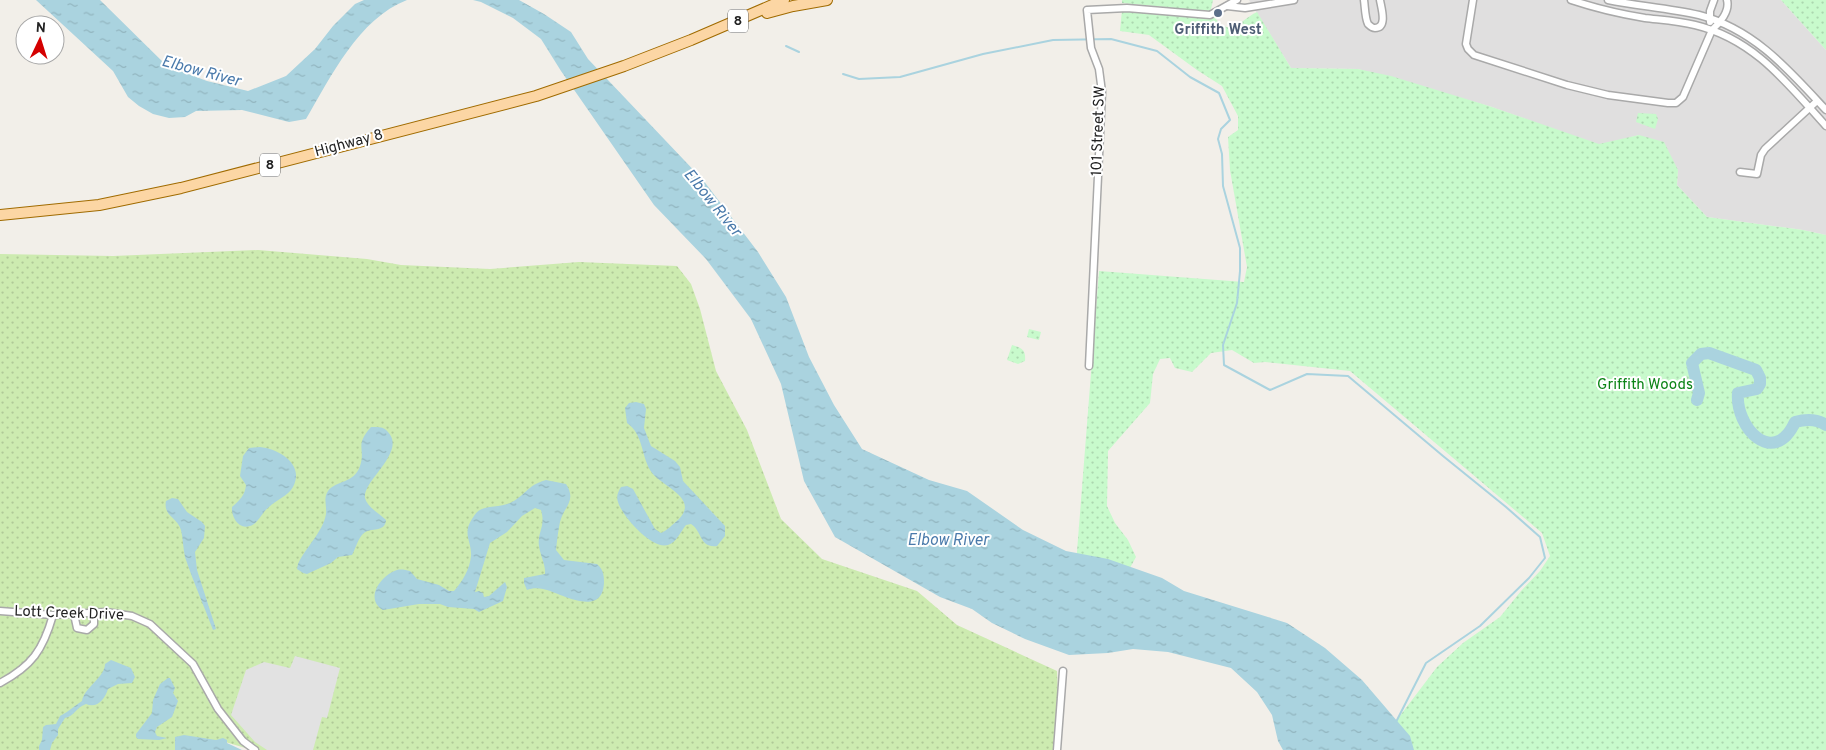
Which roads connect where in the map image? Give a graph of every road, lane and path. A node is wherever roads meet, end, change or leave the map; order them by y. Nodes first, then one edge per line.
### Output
1 (784, 0) edge
2 (826, 0) edge
3 (1237, 0) edge
4 (1294, 0) edge
5 (1364, 0) edge
6 (1380, 0) edge
7 (1473, 0) edge
8 (1570, 0) edge
9 (1608, 0) edge
10 (1714, 0) edge
11 (1727, 0) edge
12 (1626, 2) edge
13 (1227, 6) junction
14 (1623, 14) junction
15 (1709, 18) junction
16 (1721, 22) junction
17 (1712, 30) junction
18 (691, 40) junction
19 (1817, 101) junction
20 (1809, 108) junction
21 (1826, 110) edge
22 (1826, 126) edge
23 (1740, 172) dead end
24 (0, 215) edge
25 (1089, 366) dead end
26 (0, 611) edge
27 (94, 612) junction
28 (74, 614) junction
29 (53, 615) junction
30 (1063, 671) dead end
31 (0, 683) edge
32 (255, 750) edge
33 (1057, 750) edge

1 - 18 main road, Highway 8 / 8
2 - 18 main road, Highway 8 / 8
3 - 13 street
4 - 13 street
5 - 6 street
7 - 17 street
8 - 14 street
9 - 12 street
10 - 15 street
11 - 16 street
12 - 14 street
12 - 15 street
13 - 25 street, 101 Street SW
14 - 17 street
15 - 16 street
15 - 17 street
16 - 17 street
16 - 19 street
17 - 20 street
18 - 24 main road, Highway 8 / 8
19 - 20 street
19 - 21 street
20 - 22 street
20 - 23 street
26 - 29 street, Lott Creek Drive
27 - 28 street, Lott Creek Drive
27 - 28 street
27 - 32 street, Lott Creek Drive
28 - 29 street, Lott Creek Drive
29 - 31 street
30 - 33 street

